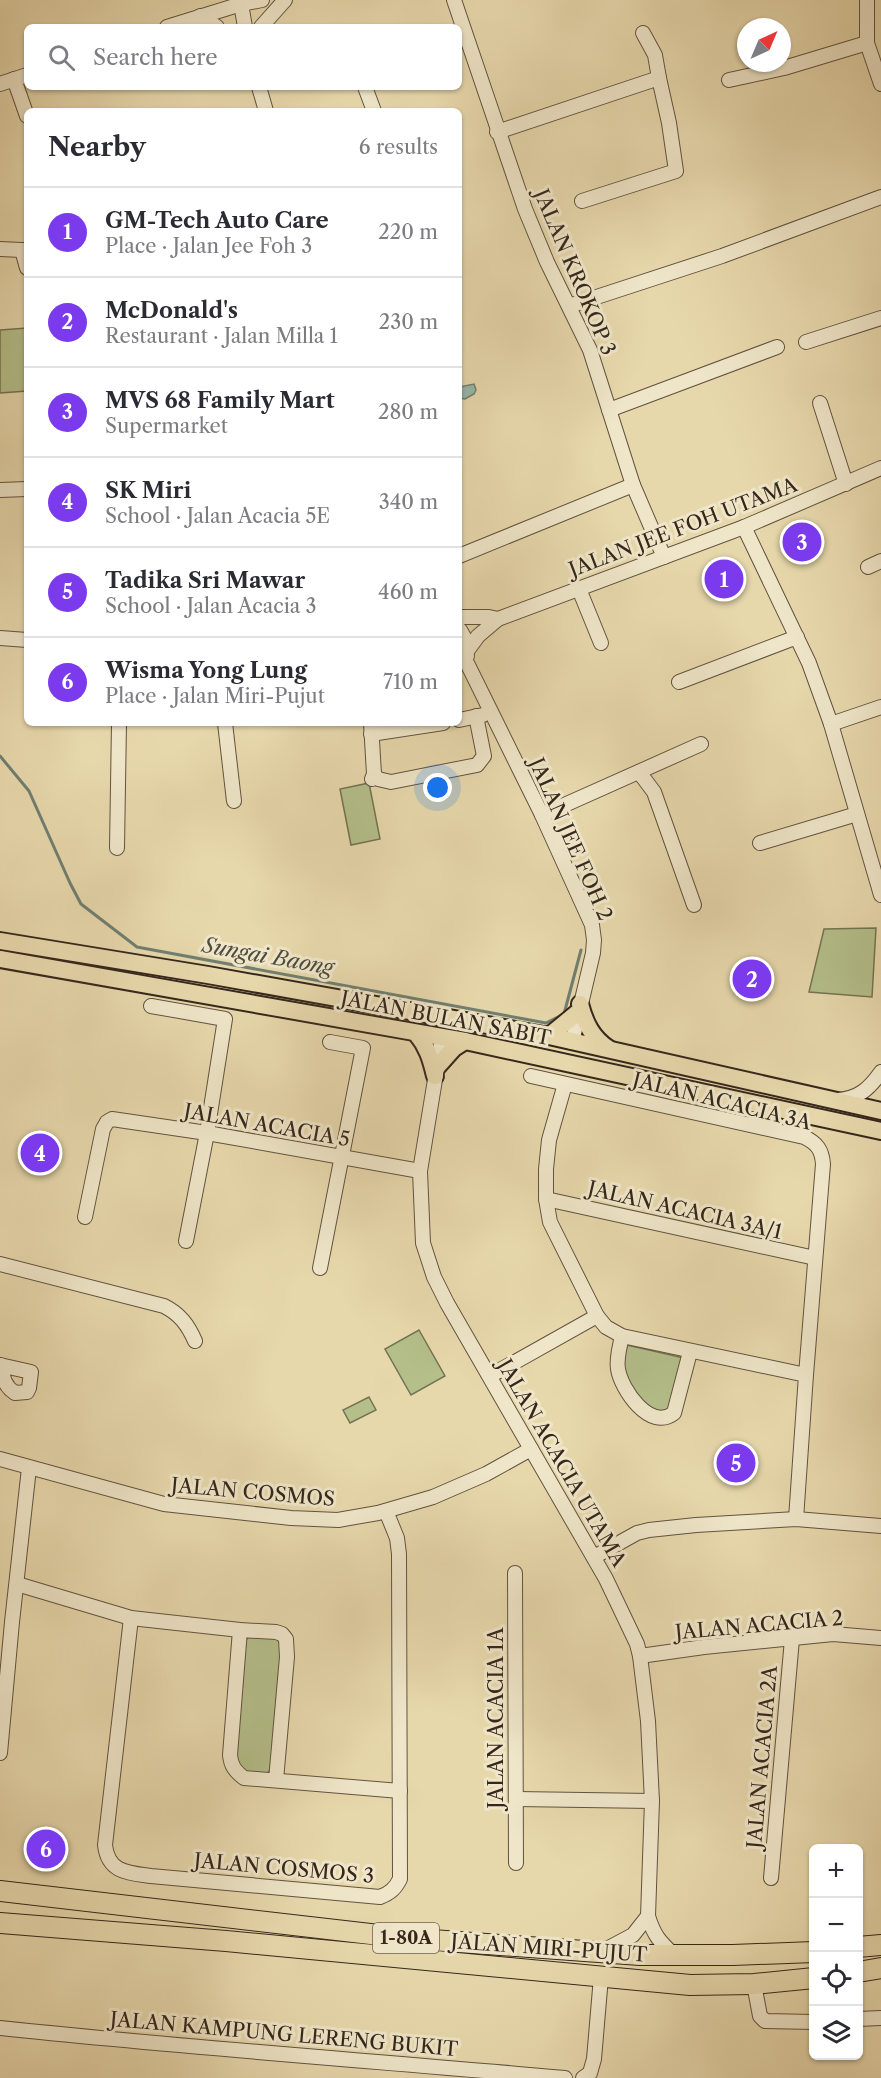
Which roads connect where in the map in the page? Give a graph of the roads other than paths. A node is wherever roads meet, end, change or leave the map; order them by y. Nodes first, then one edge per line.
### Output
1 (262, 0) edge
2 (285, 0) edge
3 (454, 0) edge
4 (867, 0) edge
5 (241, 4) junction
6 (200, 16) junction
7 (462, 22) junction
8 (176, 24) edge
9 (213, 24) edge
10 (244, 24) edge
11 (264, 24) edge
12 (456, 24) edge
13 (643, 33) dead end
14 (867, 43) junction
15 (20, 77) edge
16 (659, 78) junction
17 (729, 80) dead end
18 (0, 84) edge
19 (881, 84) edge
20 (260, 90) edge
21 (366, 90) edge
22 (26, 108) edge
23 (265, 108) edge
24 (373, 108) edge
25 (497, 132) junction
26 (881, 197) edge
27 (582, 201) dead end
28 (0, 249) edge
29 (24, 250) edge
30 (569, 306) junction
31 (881, 318) edge
32 (806, 342) dead end
33 (777, 347) dead end
34 (820, 403) dead end
35 (609, 410) junction
36 (881, 468) edge
37 (846, 484) junction
38 (633, 485) junction
39 (24, 489) edge
40 (0, 490) edge
41 (744, 527) junction
42 (462, 555) edge
43 (664, 557) junction
44 (881, 561) edge
45 (868, 567) dead end
46 (579, 589) junction
47 (462, 624) edge
48 (492, 624) junction
49 (797, 637) junction
50 (0, 638) edge
51 (24, 640) edge
52 (601, 643) dead end
53 (464, 654) edge
54 (679, 682) dead end
55 (881, 707) edge
56 (491, 713) junction
57 (476, 716) junction
58 (462, 719) edge
59 (831, 724) junction
60 (119, 726) edge
61 (225, 726) edge
62 (392, 727) edge
63 (371, 728) edge
64 (701, 744) dead end
65 (639, 772) junction
66 (234, 801) dead end
67 (857, 814) junction
68 (542, 815) junction
69 (760, 843) dead end
70 (117, 848) dead end
71 (877, 870) edge
72 (881, 895) edge
73 (694, 905) dead end
74 (0, 941) edge
75 (0, 959) edge
76 (208, 975) junction
77 (152, 1005) dead end
78 (579, 1009) junction
79 (416, 1033) junction
80 (549, 1036) junction
81 (442, 1037) junction
82 (330, 1041) dead end
83 (465, 1041) junction
84 (572, 1042) junction
85 (614, 1052) junction
86 (436, 1071) junction
87 (881, 1072) edge
88 (531, 1076) dead end
89 (565, 1084) junction
90 (833, 1101) junction
91 (881, 1111) edge
92 (879, 1131) edge
93 (207, 1133) junction
94 (342, 1158) junction
95 (420, 1171) junction
96 (546, 1199) junction
97 (85, 1217) dead end
98 (186, 1241) dead end
99 (815, 1258) junction
100 (0, 1264) edge
101 (320, 1268) dead end
102 (597, 1316) junction
103 (622, 1336) junction
104 (195, 1341) dead end
105 (690, 1352) junction
106 (806, 1375) junction
107 (490, 1376) junction
108 (531, 1449) junction
109 (0, 1459) edge
110 (29, 1468) junction
111 (386, 1511) junction
112 (796, 1519) junction
113 (881, 1526) edge
114 (594, 1557) junction
115 (515, 1573) dead end
116 (17, 1584) junction
117 (131, 1618) junction
118 (240, 1630) junction
119 (881, 1638) edge
120 (792, 1639) junction
121 (640, 1656) junction
122 (0, 1753) edge
123 (276, 1780) junction
124 (400, 1791) junction
125 (516, 1799) junction
126 (652, 1801) junction
127 (516, 1863) dead end
128 (771, 1878) dead end
129 (0, 1891) edge
130 (648, 1916) junction
131 (0, 1924) edge
132 (881, 1945) edge
133 (863, 1947) edge
134 (601, 1952) junction
135 (809, 1952) edge
136 (675, 1956) junction
137 (881, 1968) edge
138 (863, 1971) edge
139 (601, 1977) junction
140 (809, 1978) edge
141 (754, 1984) junction
142 (881, 2018) edge
143 (863, 2019) edge
144 (809, 2022) edge
145 (0, 2028) edge
146 (565, 2078) edge
147 (583, 2078) edge

1 - 5 street
2 - 11 street
3 - 7 street, JALAN KROKOP 3
4 - 14 street
5 - 6 street
5 - 10 street
6 - 8 street
6 - 9 street
7 - 12 street
7 - 25 street, JALAN KROKOP 3
13 - 16 street
14 - 17 street
14 - 19 street
15 - 18 street
15 - 22 street
16 - 25 street
16 - 27 street
20 - 23 street
21 - 24 street
25 - 30 street, JALAN KROKOP 3
26 - 30 street
28 - 29 street
30 - 35 street, JALAN KROKOP 3
31 - 32 street
33 - 35 street
34 - 37 street
35 - 38 street, JALAN KROKOP 3
36 - 37 street, JALAN JEE FOH UTAMA
37 - 41 street, JALAN JEE FOH UTAMA
38 - 42 street
38 - 43 street, JALAN KROKOP 3
39 - 40 street
41 - 43 street, JALAN JEE FOH UTAMA
41 - 49 street
43 - 46 street, JALAN JEE FOH UTAMA
44 - 45 street
46 - 48 street, JALAN JEE FOH UTAMA
46 - 52 street
47 - 48 street
48 - 53 street
49 - 54 street
49 - 59 street
50 - 51 street
53 - 56 street, JALAN JEE FOH 2
55 - 59 street
56 - 57 street
56 - 68 street, JALAN JEE FOH 2
57 - 58 street
57 - 63 street
59 - 67 street
60 - 70 street
61 - 66 street
62 - 63 street
64 - 65 street
65 - 68 street
65 - 73 street
67 - 69 street
67 - 71 street
68 - 78 street, JALAN JEE FOH 2
71 - 72 street
74 - 76 main road, JALAN BULAN SABIT
75 - 79 main road, JALAN BULAN SABIT
76 - 80 main road, JALAN BULAN SABIT
76 - 81 main road
77 - 93 street
78 - 80 main road
78 - 84 street, JALAN JEE FOH 2
78 - 85 main road
79 - 81 main road, JALAN BULAN SABIT
79 - 86 main road
80 - 84 main road, JALAN BULAN SABIT
81 - 83 main road, JALAN BULAN SABIT
81 - 86 street, JALAN ACACIA UTAMA
82 - 94 street
83 - 86 main road
83 - 92 main road, JALAN BULAN SABIT
84 - 85 main road, JALAN BULAN SABIT
84 - 92 main road
85 - 90 main road, JALAN BULAN SABIT
86 - 95 street, JALAN ACACIA UTAMA
87 - 90 street
88 - 89 street, JALAN ACACIA 3A
89 - 96 street
89 - 99 street, JALAN ACACIA 3A
90 - 91 main road, JALAN BULAN SABIT
93 - 94 street, JALAN ACACIA 5
93 - 97 street, JALAN ACACIA 5
93 - 98 street
94 - 95 street, JALAN ACACIA 5
94 - 101 street
95 - 107 street, JALAN ACACIA UTAMA
96 - 99 street, JALAN ACACIA 3A/1
96 - 102 street
99 - 106 street, JALAN ACACIA 3A
100 - 104 street
102 - 103 street
102 - 107 street
103 - 105 street
103 - 105 street
105 - 106 street
106 - 112 street, JALAN ACACIA 3A
107 - 108 street, JALAN ACACIA UTAMA
108 - 111 street, JALAN COSMOS
108 - 114 street, JALAN ACACIA UTAMA
109 - 110 street, JALAN COSMOS
110 - 111 street, JALAN COSMOS
110 - 116 street
111 - 124 street, JALAN COSMOS 3
112 - 113 street
112 - 114 street
114 - 121 street, JALAN ACACIA UTAMA
115 - 125 street, JALAN ACACIA 1A
116 - 117 street
116 - 122 street
117 - 118 street
117 - 124 street, JALAN COSMOS 3
118 - 123 street
118 - 123 street
119 - 120 street, JALAN ACACIA 2
120 - 121 street, JALAN ACACIA 2
120 - 128 street, JALAN ACACIA 2A
121 - 126 street, JALAN ACACIA UTAMA
123 - 124 street
125 - 126 street
125 - 127 street, JALAN ACACIA 1A
126 - 130 street, JALAN ACACIA UTAMA
129 - 134 highway, JALAN MIRI-PUJUT / 1-80A
130 - 134 street
130 - 136 street, JALAN ACACIA UTAMA
131 - 139 highway, JALAN MIRI-PUJUT
132 - 133 highway
134 - 136 highway, JALAN MIRI-PUJUT / 1-80A
135 - 136 highway, JALAN MIRI-PUJUT / 1-80A
137 - 138 highway
139 - 141 highway, JALAN MIRI-PUJUT
139 - 147 street
140 - 141 highway, JALAN MIRI-PUJUT
141 - 144 street
142 - 143 street
145 - 146 street, JALAN KAMPUNG LERENG BUKIT

